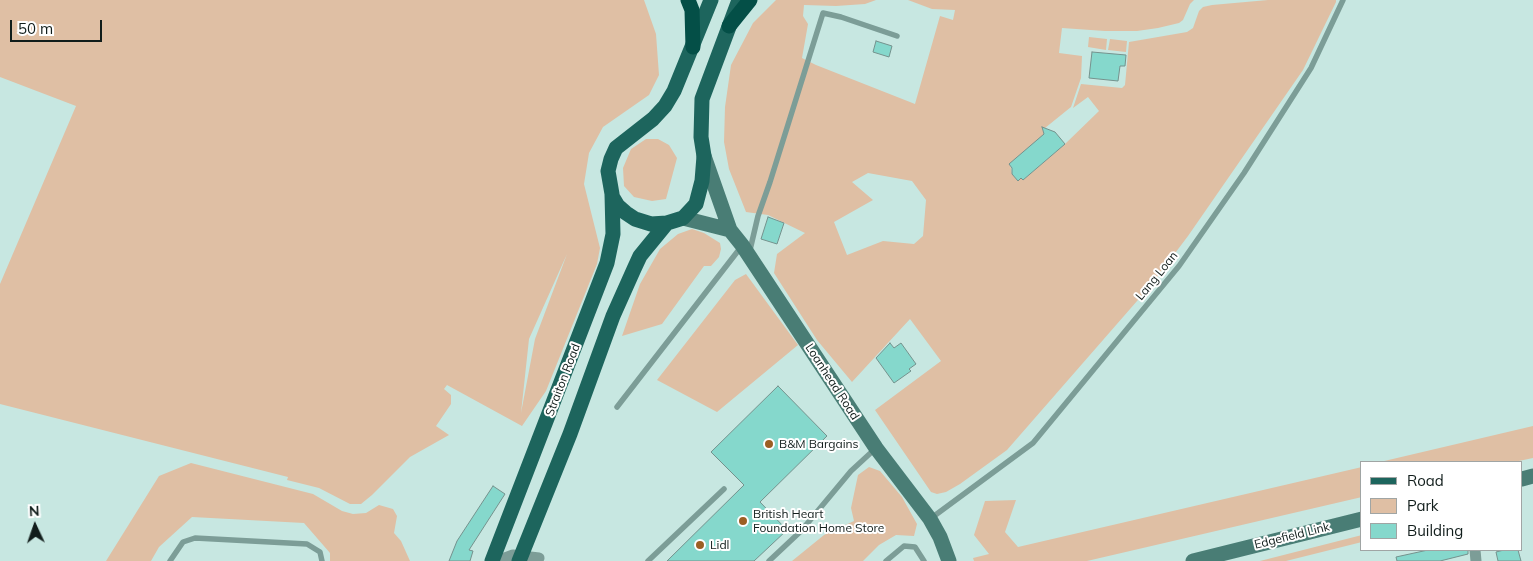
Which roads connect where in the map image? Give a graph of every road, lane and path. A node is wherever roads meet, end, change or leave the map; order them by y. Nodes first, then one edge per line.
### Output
1 (688, 0) edge
2 (711, 0) edge
3 (739, 0) edge
4 (750, 0) edge
5 (1343, 0) edge
6 (729, 26) junction
7 (897, 36) dead end
8 (693, 46) junction
9 (704, 156) junction
10 (612, 194) junction
11 (683, 218) junction
12 (667, 223) junction
13 (730, 230) junction
14 (746, 250) junction
15 (617, 407) dead end
16 (876, 448) junction
17 (724, 489) dead end
18 (930, 519) junction
19 (1360, 519) edge
20 (532, 529) junction
21 (502, 536) junction
22 (891, 558) edge
23 (514, 559) edge
24 (541, 560) edge
25 (170, 561) edge
26 (322, 561) edge
27 (492, 561) edge
28 (648, 561) edge
29 (769, 561) edge
30 (886, 561) edge
31 (924, 561) edge
32 (949, 561) edge
33 (1193, 561) edge

1 - 8 highway
2 - 8 main road, Straiton Road
3 - 6 main road
4 - 6 highway
5 - 18 lane, Lang Loan
6 - 9 main road
7 - 14 lane
8 - 10 main road, Straiton Road
9 - 11 main road
9 - 13 main road, Loanhead Road
10 - 12 main road
10 - 21 main road, Straiton Road
11 - 12 main road
11 - 13 main road
12 - 20 main road, Straiton Road
13 - 14 main road, Loanhead Road
14 - 15 lane
14 - 16 main road, Loanhead Road
16 - 18 main road, Loanhead Road
16 - 29 lane
17 - 28 lane
18 - 32 main road, Loanhead Road
19 - 33 main road, Edgefield Link
20 - 23 main road, Straiton Road
20 - 24 street
21 - 23 street
21 - 27 main road, Straiton Road
22 - 30 lane
22 - 31 lane
23 - 24 street
25 - 26 lane

